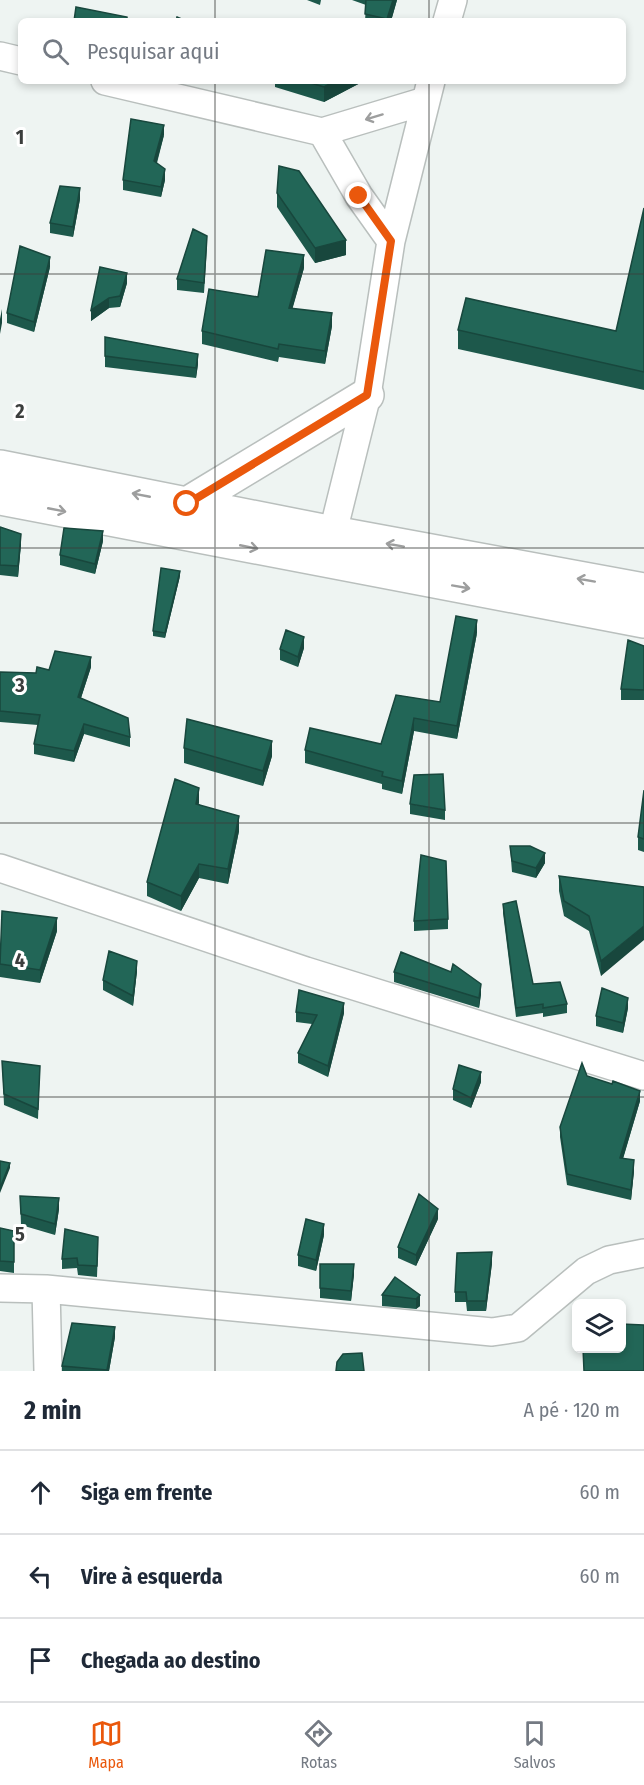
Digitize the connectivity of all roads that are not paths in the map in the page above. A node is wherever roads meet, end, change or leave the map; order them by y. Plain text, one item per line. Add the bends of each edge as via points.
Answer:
1 (453, 0) edge
2 (448, 18) edge
3 (0, 56) edge
4 (18, 60) edge
5 (118, 84) edge
6 (428, 91) edge
7 (322, 132) junction
8 (391, 241) junction
9 (367, 395) junction
10 (0, 467) edge
11 (0, 498) edge
12 (187, 504) junction
13 (329, 548) junction
14 (644, 590) edge
15 (644, 621) edge
16 (0, 868) edge
17 (644, 1076) edge
18 (644, 1253) edge
19 (0, 1288) edge
20 (46, 1289) junction
21 (48, 1371) edge

1 - 2 street
3 - 4 street
5 - 7 street
6 -> 7 street
6 - 8 street
7 - 8 street
8 - 9 street
9 - 12 street
9 - 13 street
12 -> 10 street
11 -> 13 street
12 - 13 street
14 -> 13 street
13 -> 15 street
16 - 17 street via 306,971
18 - 20 street via 609,1260 586,1271 518,1328 492,1332
19 - 20 street
20 - 21 street

